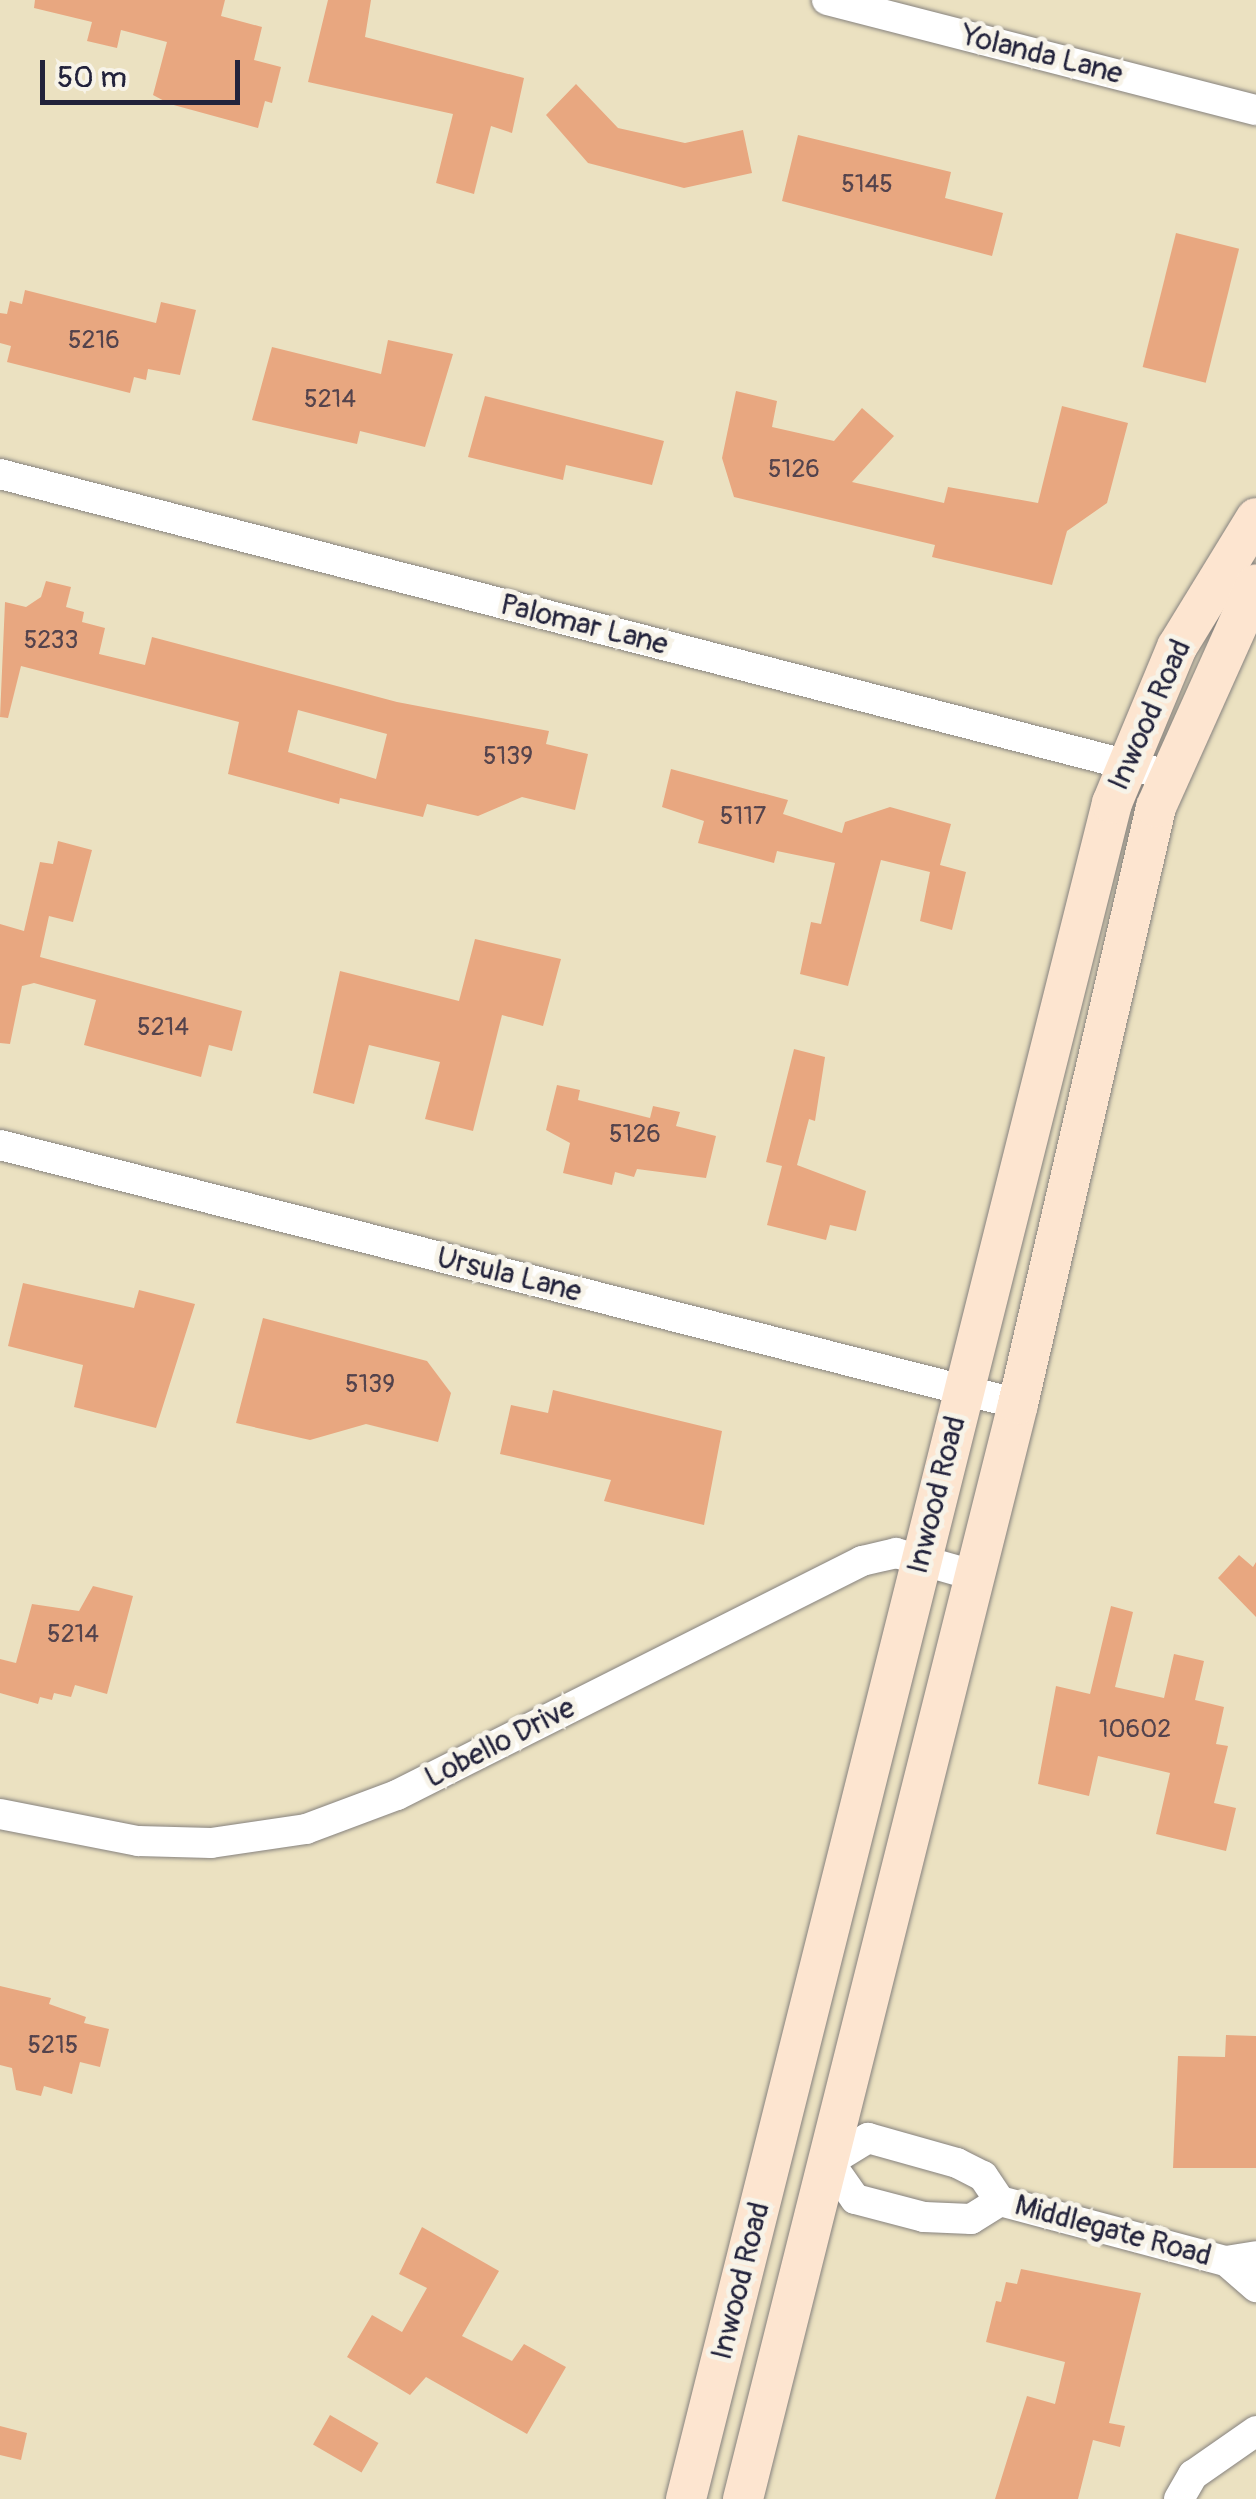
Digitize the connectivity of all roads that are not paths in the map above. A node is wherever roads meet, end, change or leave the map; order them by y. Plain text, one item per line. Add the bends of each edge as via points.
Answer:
1 (828, 0) edge
2 (1256, 110) edge
3 (0, 474) edge
4 (1256, 518) edge
5 (1256, 584) edge
6 (1126, 764) junction
7 (1168, 775) junction
8 (0, 1145) edge
9 (964, 1389) junction
10 (1018, 1404) junction
11 (920, 1560) junction
12 (976, 1576) junction
13 (0, 1814) edge
14 (774, 2149) junction
15 (828, 2162) junction
16 (1000, 2201) junction
17 (1241, 2258) edge
18 (1256, 2287) edge
19 (1256, 2431) edge
20 (686, 2499) edge
21 (744, 2499) edge
22 (1179, 2499) edge

1 - 2 street, Yolanda Lane
3 - 6 street, Palomar Lane
4 - 6 main road, Inwood Road via 1177,648
5 - 7 main road, Inwood Road
6 - 7 street, Palomar Lane
6 - 9 main road, Inwood Road
7 - 10 main road, Inwood Road
8 - 9 street, Ursula Lane
9 - 10 street, Ursula Lane
9 - 11 main road, Inwood Road
10 - 12 main road, Inwood Road
11 - 12 street, Lobello Drive
11 - 13 street, Lobello Drive via 896,1553 834,1572 397,1795 306,1830 211,1844 138,1841
11 - 14 main road, Inwood Road
12 - 15 main road, Inwood Road
14 - 15 main road
14 - 20 main road, Inwood Road
15 - 16 street, Middlegate Road via 868,2138 958,2164 983,2176
15 - 16 street, Middlegate Road via 855,2200 924,2217 971,2219
15 - 21 main road, Inwood Road
16 - 17 street, Middlegate Road
17 - 18 street, Middlegate Road
19 - 22 street via 1193,2475

